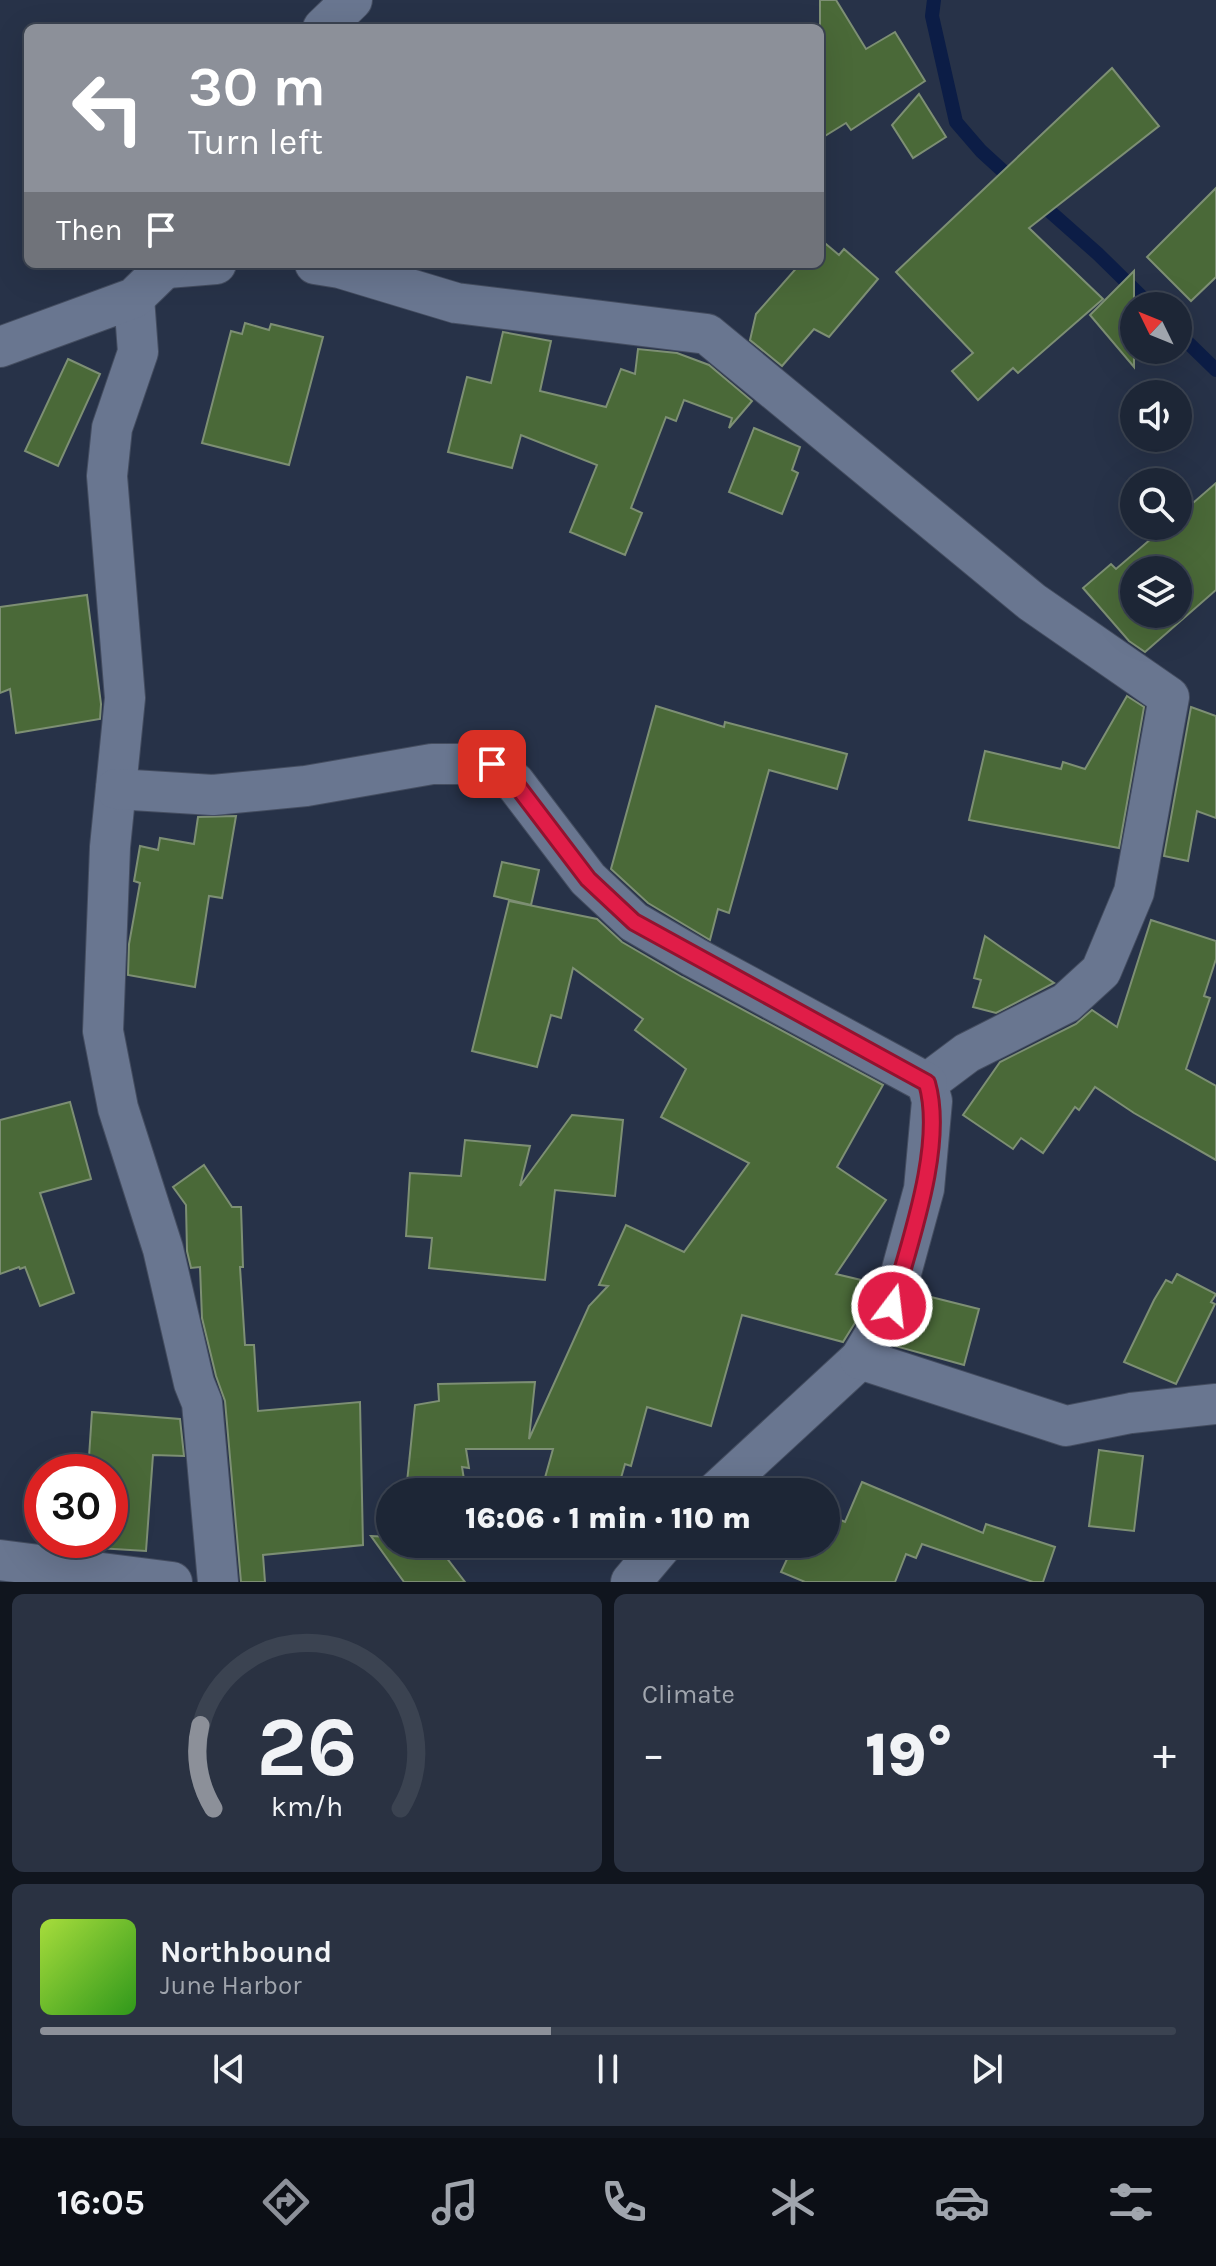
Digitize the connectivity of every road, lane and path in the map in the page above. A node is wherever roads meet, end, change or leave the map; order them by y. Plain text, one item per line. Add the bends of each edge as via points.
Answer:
1 (352, 0) edge
2 (327, 24) edge
3 (166, 268) edge
4 (340, 268) edge
5 (134, 298) junction
6 (0, 347) edge
7 (116, 789) junction
8 (927, 1083) junction
9 (860, 1359) junction
10 (1216, 1404) edge
11 (731, 1478) edge
12 (651, 1558) edge
13 (0, 1560) edge
14 (172, 1582) edge
15 (218, 1582) edge
16 (631, 1582) edge

1 - 2 street
3 - 5 street
4 - 8 street via 456,303 707,334 1032,602 1169,697 1134,892 1101,971 1066,1003 967,1053
5 - 6 street
5 - 7 street via 138,352 112,428 107,476 125,698
7 - 8 street via 213,795 306,786 432,764 492,764 515,783 588,879 634,922
7 - 15 street via 103,1031 118,1108 163,1249 202,1403
8 - 9 street via 932,1101 924,1189 892,1306
9 - 10 street via 1066,1426
9 - 11 street
12 - 16 street
13 - 14 street

